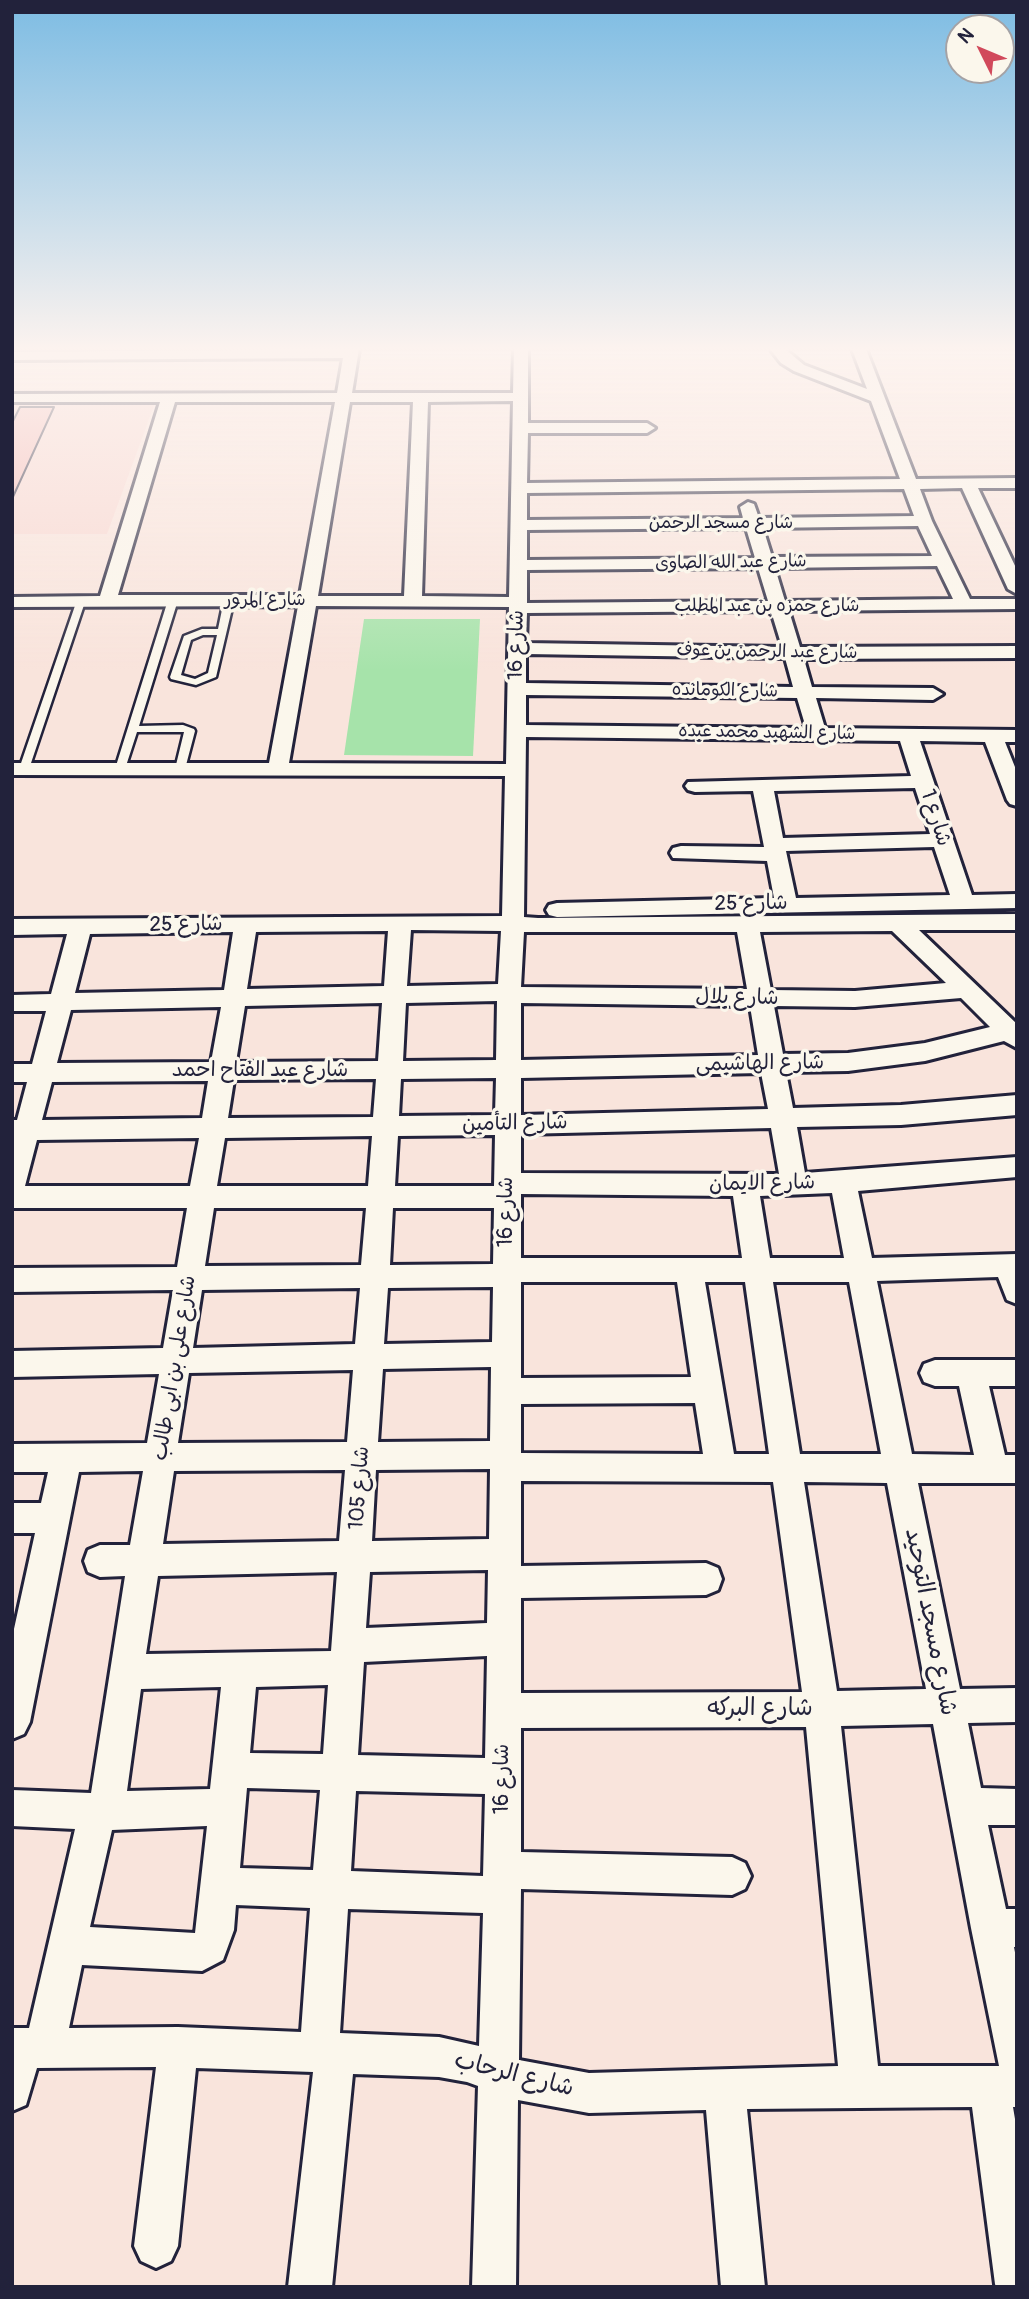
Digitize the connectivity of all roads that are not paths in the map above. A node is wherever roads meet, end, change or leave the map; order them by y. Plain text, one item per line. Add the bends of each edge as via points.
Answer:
1 (151, 456) edge
2 (334, 456) edge
3 (419, 456) edge
4 (520, 456) edge
5 (901, 456) edge
6 (911, 484) junction
7 (968, 484) junction
8 (1017, 484) edge
9 (741, 486) junction
10 (519, 488) junction
11 (924, 521) junction
12 (752, 523) junction
13 (519, 525) junction
14 (943, 561) junction
15 (765, 563) junction
16 (518, 565) junction
17 (1017, 589) edge
18 (81, 599) junction
19 (108, 600) junction
20 (173, 600) junction
21 (229, 600) junction
22 (307, 601) junction
23 (413, 601) junction
24 (12, 602) edge
25 (964, 604) junction
26 (1017, 604) edge
27 (518, 605) junction
28 (778, 606) junction
29 (223, 632) junction
30 (517, 649) junction
31 (1017, 652) edge
32 (793, 653) junction
33 (517, 689) junction
34 (804, 692) junction
35 (933, 694) dead end
36 (133, 729) junction
37 (516, 731) junction
38 (817, 733) junction
39 (908, 734) junction
40 (993, 735) junction
41 (1017, 736) edge
42 (18, 769) edge
43 (120, 769) junction
44 (180, 769) junction
45 (278, 769) junction
46 (516, 770) junction
47 (924, 782) junction
48 (762, 785) junction
49 (695, 786) dead end
50 (1017, 800) edge
51 (943, 840) junction
52 (775, 849) junction
53 (681, 853) dead end
54 (963, 901) junction
55 (1017, 901) edge
56 (786, 904) junction
57 (504, 921) junction
58 (1017, 922) edge
59 (400, 923) junction
60 (898, 923) junction
61 (246, 924) junction
62 (747, 925) junction
63 (12, 926) edge
64 (82, 926) junction
65 (964, 990) junction
66 (509, 994) junction
67 (395, 995) junction
68 (234, 999) junction
69 (761, 999) junction
70 (61, 1002) junction
71 (13, 1003) edge
72 (1013, 1035) edge
73 (771, 1064) junction
74 (508, 1069) junction
75 (390, 1070) junction
76 (223, 1071) junction
77 (43, 1072) junction
78 (12, 1073) edge
79 (1017, 1105) edge
80 (782, 1117) junction
81 (508, 1125) junction
82 (386, 1126) junction
83 (214, 1128) junction
84 (20, 1130) edge
85 (1017, 1167) edge
86 (843, 1182) junction
87 (794, 1184) junction
88 (12, 1186) edge
89 (745, 1186) junction
90 (507, 1190) junction
91 (12, 1197) edge
92 (202, 1197) junction
93 (381, 1197) junction
94 (756, 1270) junction
95 (860, 1270) junction
96 (689, 1271) junction
97 (506, 1273) junction
98 (1014, 1275) edge
99 (375, 1276) junction
100 (189, 1278) junction
101 (12, 1280) edge
102 (506, 1354) junction
103 (369, 1357) junction
104 (176, 1361) junction
105 (12, 1364) edge
106 (935, 1373) dead end
107 (971, 1373) junction
108 (1017, 1373) edge
109 (708, 1390) junction
110 (505, 1391) junction
111 (362, 1456) junction
112 (161, 1457) junction
113 (12, 1458) edge
114 (66, 1458) junction
115 (505, 1461) junction
116 (900, 1468) junction
117 (721, 1469) junction
118 (787, 1469) junction
119 (1005, 1469) edge
120 (12, 1518) edge
121 (54, 1518) junction
122 (355, 1557) junction
123 (144, 1560) junction
124 (100, 1561) dead end
125 (504, 1568) junction
126 (706, 1579) dead end
127 (504, 1639) junction
128 (20, 1642) edge
129 (347, 1657) junction
130 (240, 1670) junction
131 (126, 1672) junction
132 (1017, 1704) edge
133 (947, 1705) junction
134 (822, 1709) junction
135 (503, 1710) junction
136 (12, 1722) edge
137 (230, 1770) junction
138 (339, 1772) junction
139 (503, 1776) junction
140 (966, 1806) junction
141 (225, 1807) junction
142 (1017, 1807) edge
143 (12, 1808) edge
144 (106, 1812) junction
145 (732, 1876) dead end
146 (502, 1883) junction
147 (218, 1886) junction
148 (331, 1890) junction
149 (1004, 1928) edge
150 (69, 1945) junction
151 (178, 2047) junction
152 (26, 2048) edge
153 (327, 2052) junction
154 (499, 2074) junction
155 (1008, 2079) edge
156 (860, 2086) junction
157 (725, 2090) junction
158 (12, 2091) edge
159 (156, 2246) dead end
160 (1017, 2284) edge
161 (310, 2287) edge
162 (494, 2287) edge
163 (743, 2287) edge

1 - 19 street
2 - 22 street
3 - 23 street
4 - 10 street, شارع 16
5 - 6 street
6 - 7 street
6 - 9 street
6 - 11 street
7 - 8 street
7 - 17 street
9 - 10 street
9 - 12 street
10 - 13 street, شارع 16
11 - 12 street, شارع مسجد الرحمن
11 - 14 street
12 - 13 street, شارع مسجد الرحمن
12 - 15 street
13 - 16 street, شارع 16
14 - 15 street, شارع عبد الله الصاوى
14 - 25 street
15 - 16 street, شارع عبد الله الصاوى
15 - 28 street
16 - 27 street, شارع 16
18 - 19 street, شارع المرور
18 - 24 street, شارع المرور
18 - 42 lane
19 - 20 street, شارع المرور
20 - 21 street, شارع المرور
20 - 36 lane
21 - 22 street, شارع المرور
21 - 29 lane
22 - 23 street, شارع المرور
22 - 45 street
23 - 27 street, شارع المرور
25 - 26 street, شارع حمزه بن عبد المطلب
25 - 28 street, شارع حمزه بن عبد المطلب
27 - 28 street, شارع حمزه بن عبد المطلب
27 - 30 street, شارع 16
28 - 32 street
29 - 29 lane via 212,675 196,682 175,677 187,638
30 - 32 street, شارع عبد الرحمن بن عوف
30 - 33 street, شارع 16
31 - 32 street, شارع عبد الرحمن بن عوف
32 - 34 street
33 - 34 street, شارع الكومانده
33 - 37 street, شارع 16
34 - 35 street, شارع الكومانده
34 - 38 street
36 - 43 lane
36 - 44 lane via 190,731
37 - 38 street, شارع الشهيد محمد عبده
37 - 46 street, شارع 16
38 - 39 street, شارع الشهيد محمد عبده
39 - 40 street, شارع الشهيد محمد عبده
39 - 47 street, شارع 1
40 - 41 street, شارع الشهيد محمد عبده
40 - 50 street
42 - 43 street
43 - 44 street
44 - 45 street
45 - 46 street
46 - 57 street, شارع 16
47 - 48 street
47 - 51 street, شارع 1
48 - 49 street
48 - 52 street
51 - 52 street
51 - 54 street, شارع 1
52 - 53 street
52 - 56 street
54 - 55 street, شارع 25
54 - 56 street, شارع 25
56 - 57 street, شارع 25 via 589,907
57 - 59 street, شارع 25
57 - 62 street, شارع 25
57 - 66 street, شارع 16
58 - 60 street, شارع 25
59 - 61 street, شارع 25
59 - 67 street, شارع 105
60 - 62 street, شارع 25
60 - 65 street
61 - 64 street, شارع 25
61 - 68 street, شارع على بن ابى طالب
62 - 69 street
63 - 64 street, شارع 25
64 - 70 street
65 - 69 street, شارع بلال via 855,999
65 - 72 street
66 - 67 street, شارع بلال
66 - 69 street, شارع بلال
66 - 74 street, شارع 16
67 - 68 street, شارع بلال
67 - 75 street, شارع 105
68 - 70 street, شارع بلال
68 - 76 street, شارع على بن ابى طالب
69 - 73 street
70 - 71 street, شارع بلال
70 - 77 street
72 - 73 street, شارع الهاشيمى via 848,1062
73 - 74 street, شارع الهاشيمى
73 - 80 street
74 - 75 street, شارع عبد الفتاح احمد
74 - 81 street, شارع 16
75 - 76 street, شارع عبد الفتاح احمد
75 - 82 street, شارع 105
76 - 77 street, شارع عبد الفتاح احمد
76 - 83 street, شارع على بن ابى طالب
77 - 78 street, شارع عبد الفتاح احمد
77 - 84 street
79 - 80 street, شارع التأمين via 901,1115
80 - 81 street, شارع التأمين
80 - 87 street
81 - 82 street, شارع التأمين
81 - 90 street, شارع 16
82 - 83 street, شارع التأمين
82 - 93 street, شارع 105
83 - 84 street, شارع التأمين
83 - 92 street, شارع على بن ابى طالب
84 - 88 street
85 - 86 street, شارع الايمان
86 - 87 street, شارع الايمان
86 - 95 street, شارع مسجد التوحيد
87 - 89 street, شارع الايمان
89 - 90 street, شارع الايمان
89 - 94 street
90 - 93 street, شارع الايمان
90 - 97 street, شارع 16
91 - 92 street, شارع الايمان
92 - 93 street, شارع الايمان
92 - 100 street, شارع على بن ابى طالب
93 - 99 street, شارع 105
94 - 95 street
94 - 96 street
94 - 118 street
95 - 98 street
95 - 116 street, شارع مسجد التوحيد
96 - 97 street
96 - 109 street
97 - 99 street
97 - 102 street, شارع 16
99 - 100 street
99 - 103 street, شارع 105
100 - 101 street
100 - 104 street, شارع على بن ابى طالب
102 - 103 street
102 - 110 street, شارع 16
103 - 104 street
103 - 111 street, شارع 105
104 - 105 street
104 - 112 street, شارع على بن ابى طالب
106 - 107 street
107 - 108 street
107 - 119 street
109 - 110 street
109 - 117 street
110 - 115 street, شارع 16
111 - 112 street
111 - 115 street
111 - 122 street, شارع 105
112 - 114 street
112 - 123 street, شارع على بن ابى طالب
113 - 114 street
114 - 121 street
115 - 117 street
115 - 125 street, شارع 16
116 - 118 street
116 - 119 street
116 - 133 street, شارع مسجد التوحيد
117 - 118 street
118 - 134 street
120 - 121 street
121 - 128 street
122 - 123 street
122 - 125 street
122 - 129 street, شارع 105
123 - 124 street
123 - 131 street, شارع على بن ابى طالب
125 - 126 street
125 - 127 street, شارع 16
127 - 129 street
127 - 135 street, شارع 16
128 - 136 street
129 - 130 street
129 - 138 street, شارع 105
130 - 131 street
130 - 137 street
131 - 144 street, شارع على بن ابى طالب
132 - 133 street, شارع البركه
133 - 134 street, شارع البركه
133 - 140 street, شارع مسجد التوحيد
134 - 135 street, شارع البركه
134 - 156 street
135 - 139 street, شارع 16
137 - 138 street
137 - 141 street
138 - 139 street
138 - 148 street, شارع 105
139 - 146 street, شارع 16
140 - 142 street
140 - 149 street, شارع مسجد التوحيد
141 - 144 street
141 - 147 street
143 - 144 street
144 - 150 street, شارع على بن ابى طالب via 94,1824
145 - 146 street
146 - 148 street
146 - 154 street, شارع 16
147 - 148 street
147 - 150 street via 213,1938 202,1951
148 - 153 street, شارع 105
149 - 155 street, شارع مسجد التوحيد
150 - 152 street, شارع على بن ابى طالب
151 - 152 street, شارع الرحاب
151 - 153 street, شارع الرحاب
151 - 159 street
152 - 158 street
153 - 154 street, شارع الرحاب via 439,2057
153 - 161 street, شارع 105
154 - 157 street, شارع الرحاب via 589,2093
154 - 162 street, شارع 16
155 - 156 street, شارع الرحاب
155 - 160 street
156 - 157 street, شارع الرحاب
157 - 163 street

